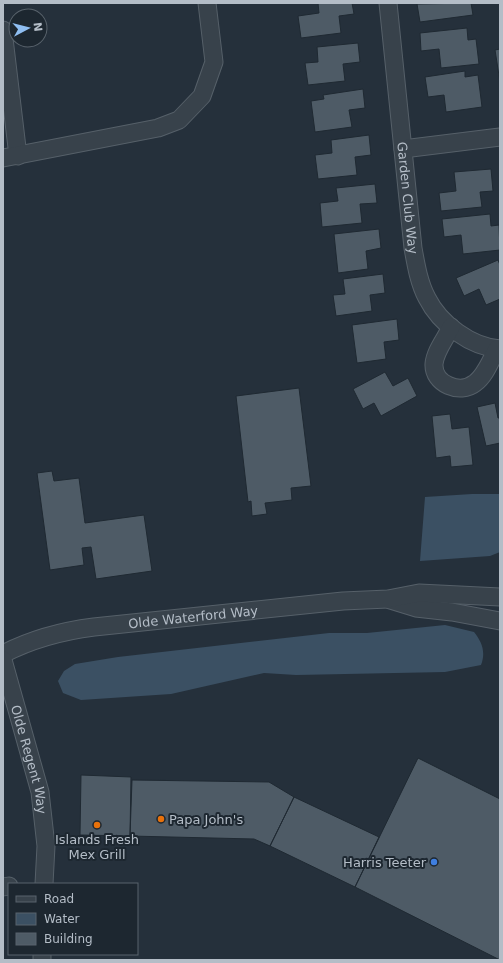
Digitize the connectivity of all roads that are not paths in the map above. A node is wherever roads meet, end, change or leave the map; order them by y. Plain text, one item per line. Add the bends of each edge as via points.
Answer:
1 (207, 3) edge
2 (388, 3) edge
3 (3, 30) edge
4 (500, 137) edge
5 (403, 149) junction
6 (11, 157) edge
7 (451, 327) junction
8 (498, 349) edge
9 (500, 584) edge
10 (451, 593) junction
11 (500, 597) edge
12 (388, 599) junction
13 (500, 621) edge
14 (3, 654) edge
15 (3, 660) edge
16 (44, 883) edge

1 - 6 street via 214,62 202,96 179,120 158,128
2 - 5 street, Garden Club Way
3 - 6 street
4 - 5 street
5 - 7 street, Garden Club Way via 416,266 427,299 438,315
7 - 8 street, Garden Club Way via 467,339
7 - 8 street via 434,365 440,380 446,385 460,388 474,384 480,379
9 - 10 street
10 - 11 street, Olde Waterford Way
10 - 12 street, Olde Waterford Way via 419,593
12 - 13 street, Olde Waterford Way via 416,608
12 - 14 street, Olde Waterford Way via 329,602 76,630 37,639
15 - 16 street, Olde Regent Way via 40,792 46,846

